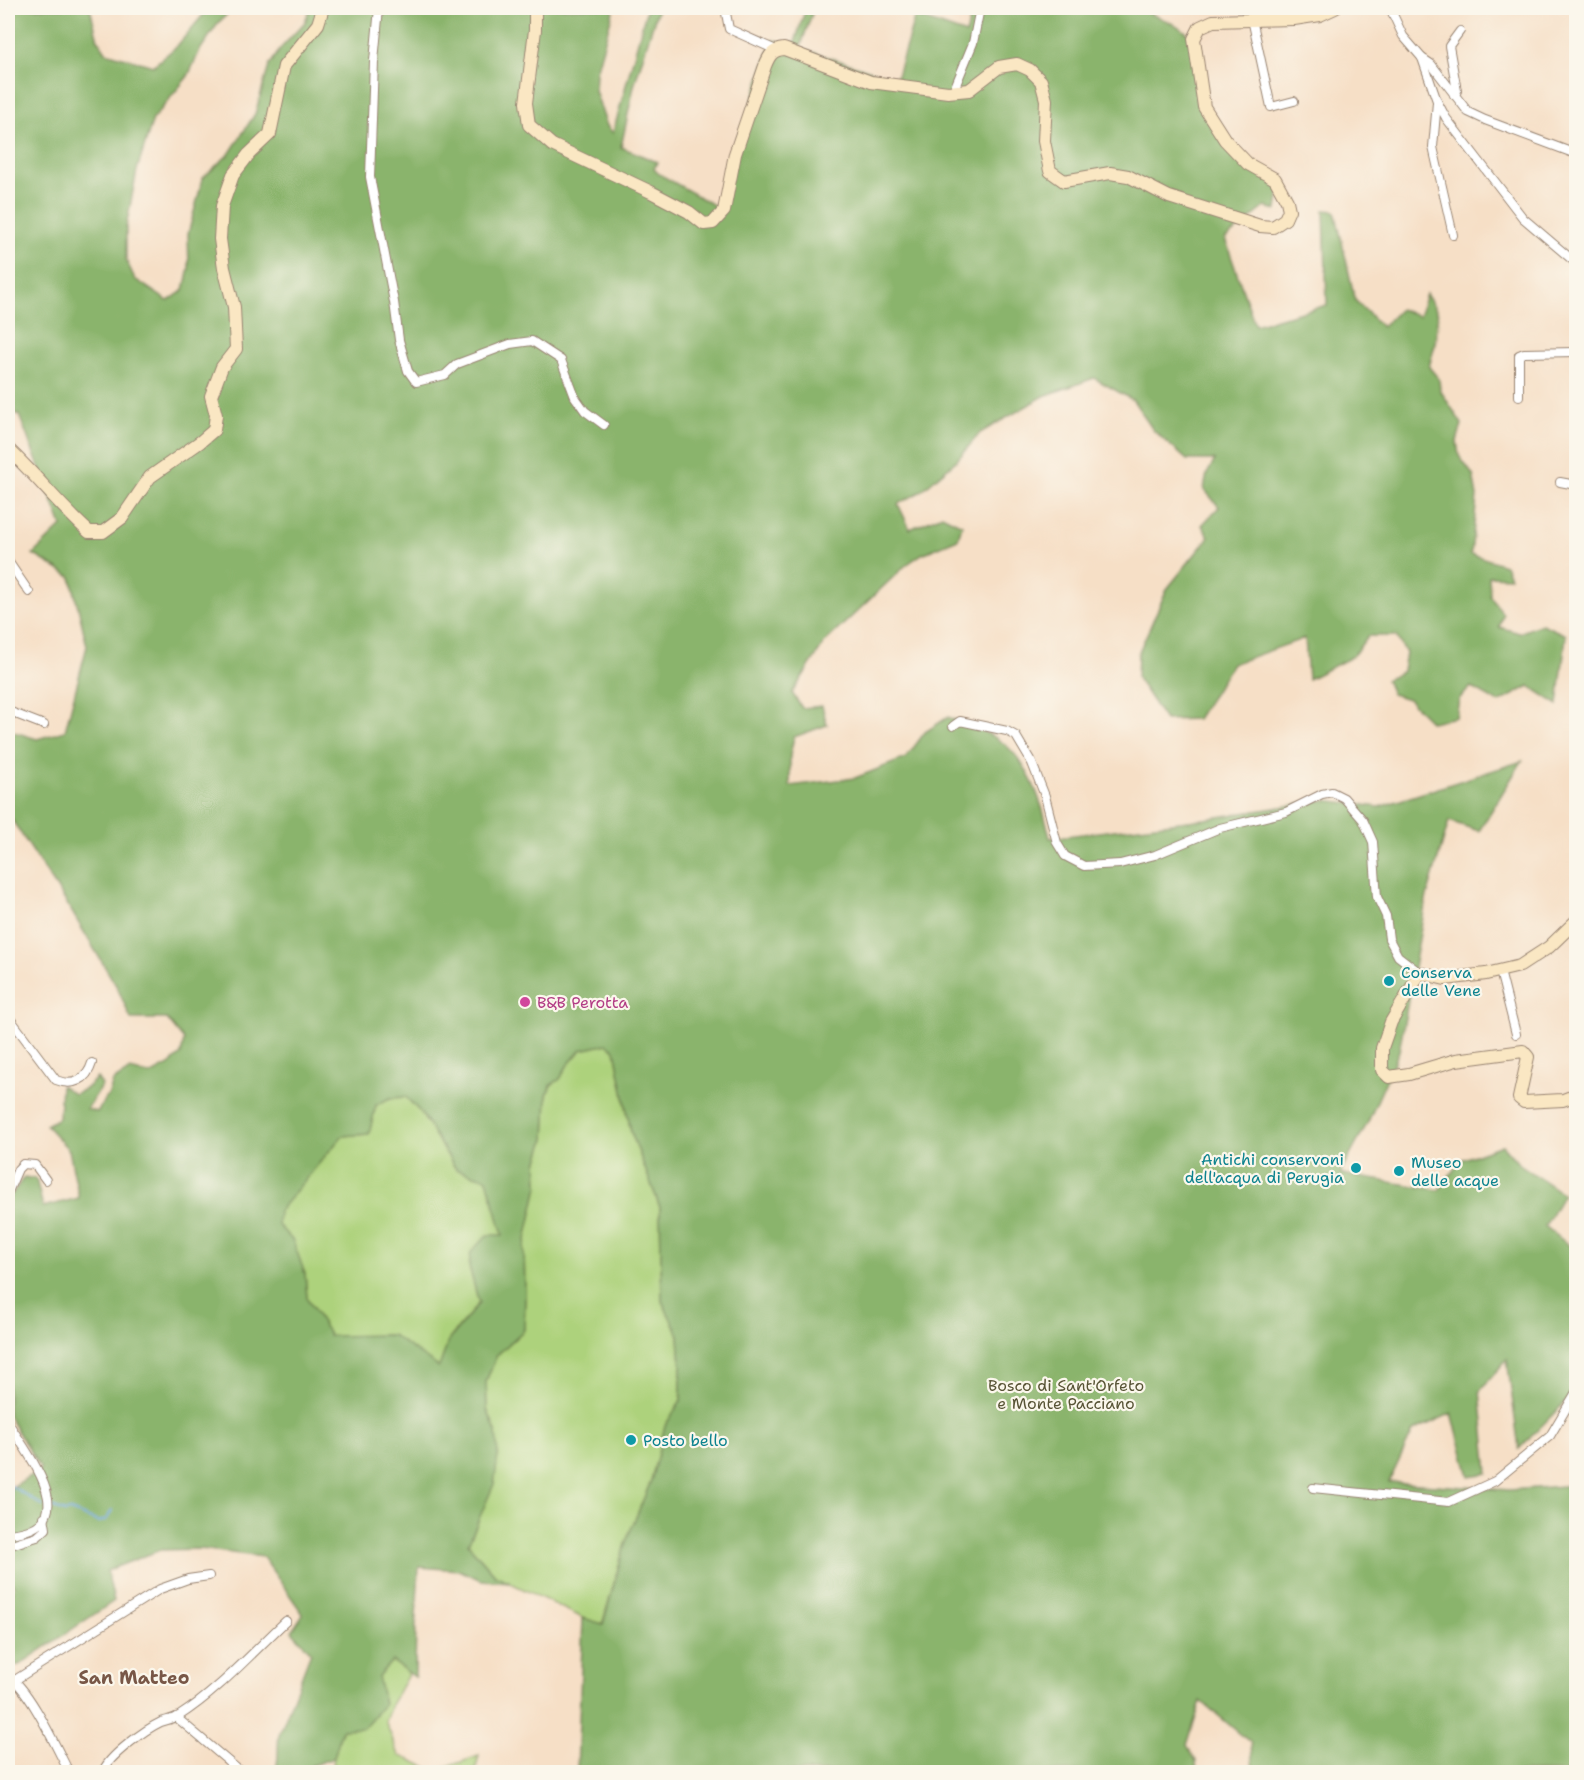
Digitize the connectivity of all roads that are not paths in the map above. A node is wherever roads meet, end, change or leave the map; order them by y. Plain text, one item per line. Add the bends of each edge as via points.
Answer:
1 (323, 8) edge
2 (379, 8) edge
3 (535, 8) edge
4 (725, 8) edge
5 (980, 8) edge
6 (1335, 8) edge
7 (1390, 8) edge
8 (1252, 19) junction
9 (1460, 31) dead end
10 (776, 50) junction
11 (1422, 58) junction
12 (953, 92) junction
13 (1454, 95) junction
14 (1294, 101) dead end
15 (1437, 101) junction
16 (1576, 154) edge
17 (1453, 235) dead end
18 (1576, 263) edge
19 (1576, 352) edge
20 (1518, 396) dead end
21 (604, 425) dead end
22 (8, 449) edge
23 (1560, 482) dead end
24 (1576, 485) edge
25 (8, 561) edge
26 (29, 592) dead end
27 (8, 711) edge
28 (44, 725) dead end
29 (953, 726) dead end
30 (1576, 921) edge
31 (1500, 971) junction
32 (1420, 973) junction
33 (8, 1016) edge
34 (1516, 1034) dead end
35 (92, 1063) dead end
36 (1576, 1095) edge
37 (46, 1180) dead end
38 (8, 1192) edge
39 (1576, 1392) edge
40 (8, 1422) edge
41 (1314, 1488) dead end
42 (44, 1517) junction
43 (8, 1534) edge
44 (8, 1546) edge
45 (209, 1576) dead end
46 (286, 1621) dead end
47 (11, 1678) edge
48 (176, 1717) junction
49 (69, 1773) edge
50 (103, 1773) edge
51 (241, 1773) edge

1 - 22 street via 318,24 284,66 270,134 232,175 222,206 220,239 234,307 236,349 222,367 211,396 216,415 214,430 150,477 122,518 103,532 88,532
2 - 21 street via 370,177 408,371 416,382 445,375 457,364 510,344 532,341 561,360 574,397
3 - 10 street via 526,103 529,125 552,145 689,212 704,224 713,223 724,211 735,154 765,66
4 - 10 street via 729,29
5 - 12 street via 973,43
6 - 8 street via 1294,19
7 - 11 street via 1403,36
8 - 12 street via 1213,21 1200,27 1194,39 1204,107 1225,140 1248,164 1275,179 1287,201 1285,219 1273,227 1169,198 1128,176 1110,173 1064,181 1050,171 1044,141 1046,100 1041,81 1017,64 999,67 969,90
8 - 14 street via 1271,107
9 - 13 street via 1449,46 1457,91
10 - 12 street via 784,49 871,82
11 - 13 street via 1431,63
11 - 15 street
13 - 16 street via 1468,112
15 - 17 street via 1433,147
15 - 18 street via 1523,218
19 - 20 street via 1519,355
23 - 24 street
25 - 26 street
27 - 28 street
29 - 32 street via 960,721 968,722 1016,736 1045,796 1057,843 1065,856 1084,866 1120,864 1155,855 1220,828 1284,813 1322,794 1332,792 1344,798 1363,820 1373,842 1377,897 1386,916 1389,939 1398,956
30 - 31 street via 1549,947 1520,966
31 - 32 street via 1445,979
31 - 34 street
32 - 36 street via 1391,1022 1382,1048 1382,1070 1389,1077 1456,1060 1523,1051 1528,1057 1519,1098 1524,1102 1563,1100
33 - 35 street via 56,1080 75,1083 87,1076
37 - 38 street via 34,1165 23,1164
39 - 41 street via 1550,1436 1495,1481 1449,1502
40 - 42 street via 48,1494
42 - 43 street via 40,1523
42 - 44 street via 46,1529 37,1537
45 - 47 street via 160,1589
46 - 48 street via 201,1700
47 - 49 street via 36,1711
48 - 50 street via 160,1722 125,1747 105,1765
48 - 51 street

